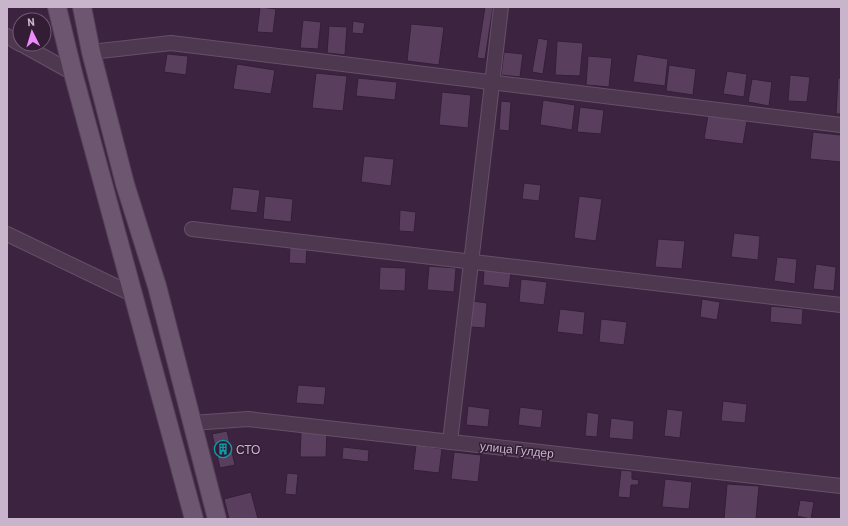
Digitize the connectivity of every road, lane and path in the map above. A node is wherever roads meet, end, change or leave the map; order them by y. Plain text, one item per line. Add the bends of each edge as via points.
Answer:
1 (57, 7) edge
2 (82, 7) edge
3 (501, 7) edge
4 (34, 52) edge
5 (91, 52) junction
6 (73, 74) junction
7 (492, 83) junction
8 (841, 125) edge
9 (192, 229) dead end
10 (7, 234) edge
11 (471, 262) junction
12 (134, 295) junction
13 (841, 305) edge
14 (192, 422) junction
15 (450, 442) junction
16 (841, 486) edge
17 (194, 519) edge
18 (217, 519) edge

1 - 6 main road
2 - 5 main road
3 - 7 street
4 - 6 street
5 - 7 street via 171,44
5 - 14 main road via 126,184 157,286
6 - 12 main road
7 - 8 street
7 - 11 street
9 - 11 street
10 - 12 street
11 - 13 street
11 - 15 street
12 - 17 main road
14 - 15 street, улица Гулдер via 248,419
14 - 18 main road
15 - 16 street, улица Гулдер

